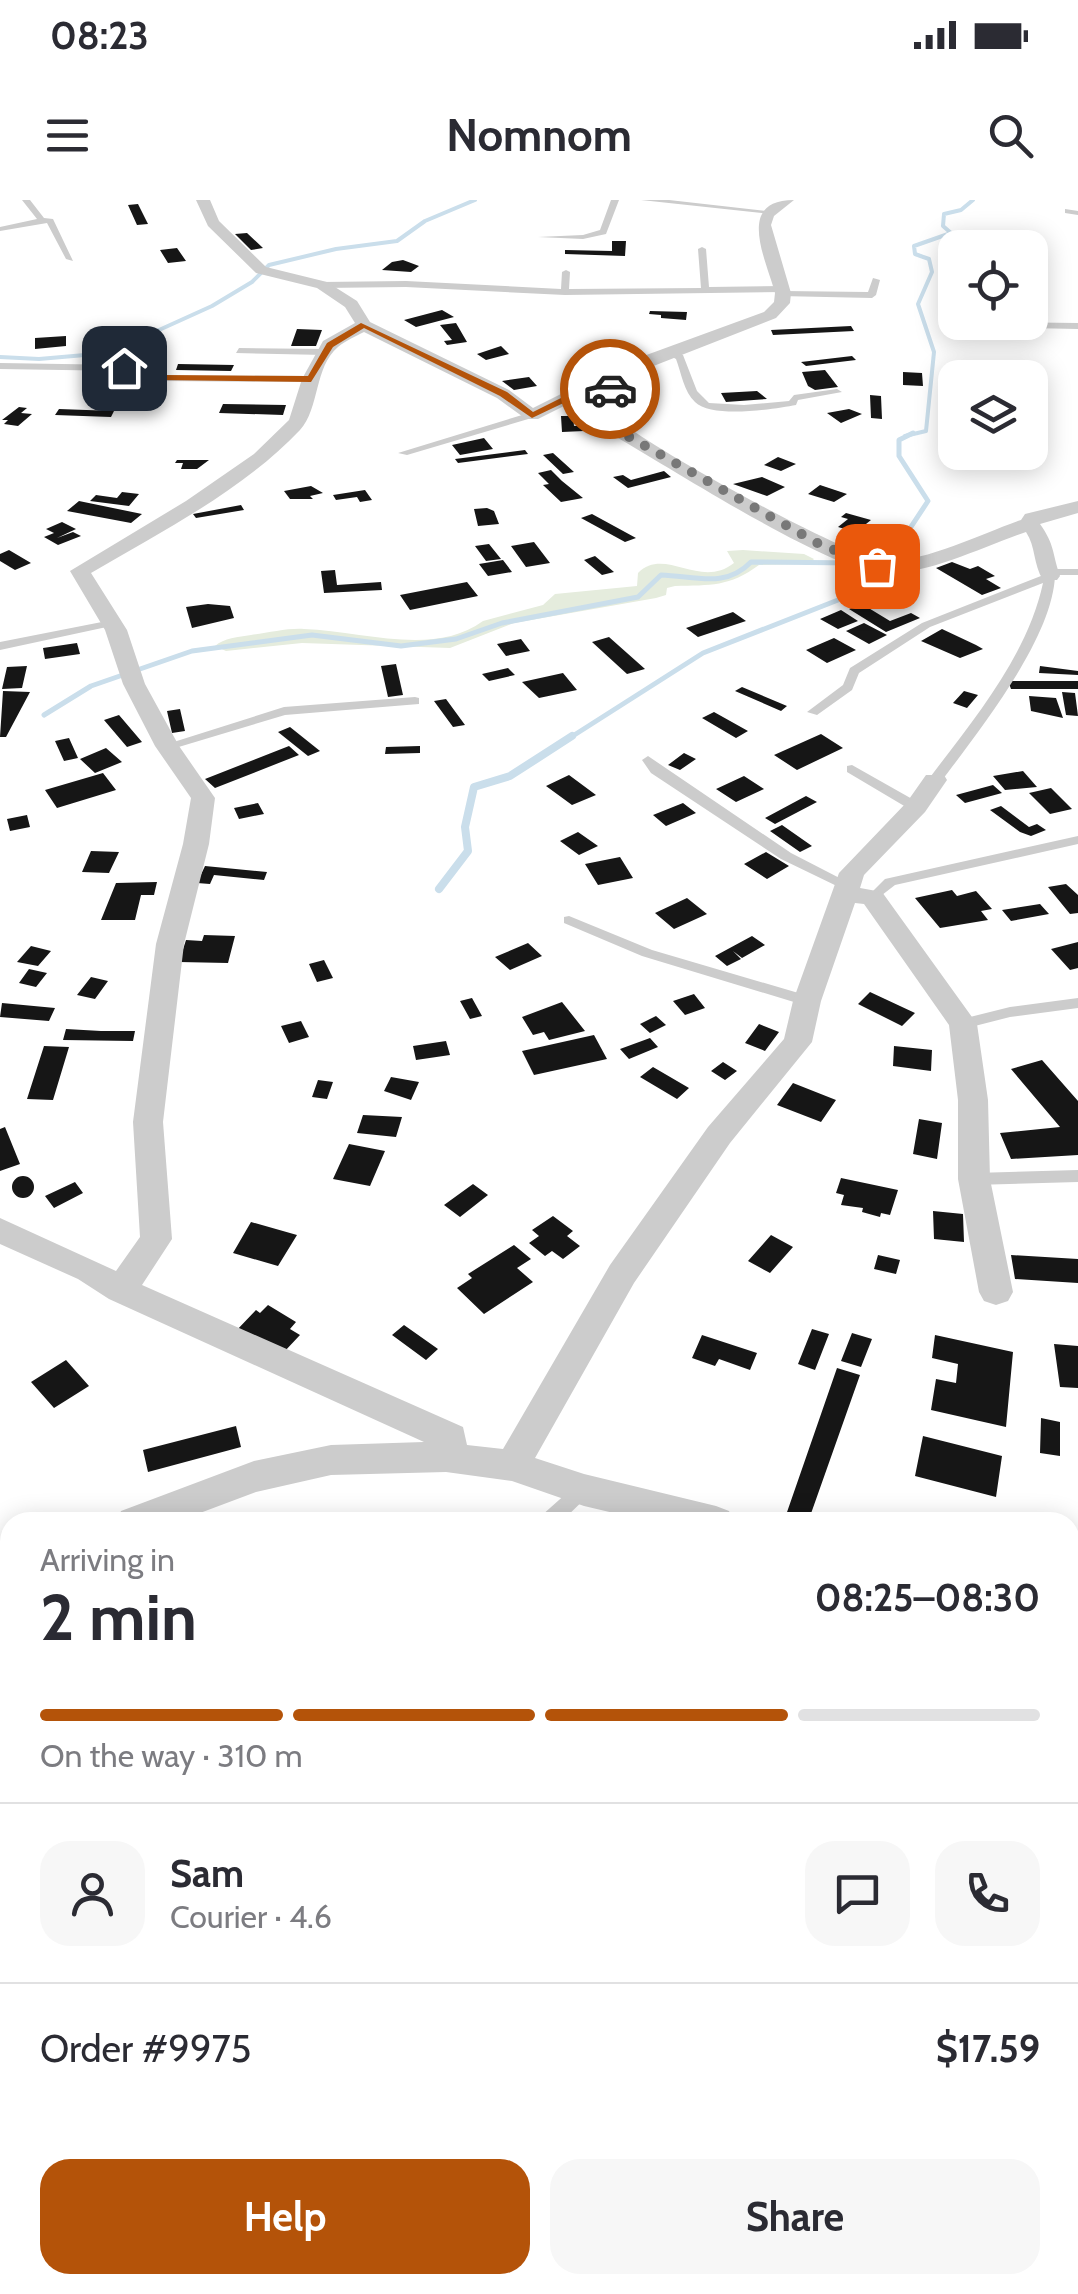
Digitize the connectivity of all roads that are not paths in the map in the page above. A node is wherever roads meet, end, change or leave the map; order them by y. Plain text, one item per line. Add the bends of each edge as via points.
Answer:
1 (26, 200) edge
2 (202, 200) edge
3 (615, 200) edge
4 (645, 200) edge
5 (787, 200) edge
6 (744, 204) edge
7 (771, 212) junction
8 (42, 220) junction
9 (0, 230) edge
10 (542, 237) dead end
11 (702, 249) dead end
12 (70, 259) dead end
13 (566, 272) dead end
14 (876, 280) dead end
15 (322, 285) junction
16 (705, 290) junction
17 (565, 292) junction
18 (783, 292) junction
19 (364, 325) junction
20 (1048, 325) edge
21 (1078, 326) edge
22 (239, 351) dead end
23 (326, 352) junction
24 (670, 353) junction
25 (0, 366) edge
26 (311, 379) junction
27 (596, 384) junction
28 (838, 392) dead end
29 (532, 416) junction
30 (403, 453) dead end
31 (1078, 506) edge
32 (1030, 524) junction
33 (1078, 572) edge
34 (1049, 574) junction
35 (112, 623) junction
36 (0, 646) edge
37 (415, 701) dead end
38 (813, 712) dead end
39 (167, 746) junction
40 (648, 760) dead end
41 (852, 768) dead end
42 (935, 780) joint
43 (916, 807) junction
44 (1078, 840) edge
45 (855, 892) junction
46 (569, 920) dead end
47 (807, 1001) junction
48 (1078, 1003) edge
49 (963, 1024) junction
50 (1078, 1176) edge
51 (974, 1179) junction
52 (0, 1230) edge
53 (121, 1290) junction
54 (996, 1292) dead end
55 (446, 1457) junction
56 (512, 1466) junction
57 (584, 1490) junction
58 (161, 1512) edge
59 (559, 1512) edge
60 (675, 1512) edge

1 - 8 lane
2 - 15 street via 213,223 261,270
3 - 10 lane via 603,232
4 - 6 lane
5 - 7 street
6 - 7 lane
7 - 18 street via 764,225
8 - 9 lane
8 - 12 lane via 50,221
11 - 16 lane
13 - 17 lane
14 - 18 lane via 872,295
15 - 17 lane
15 - 19 street via 351,304
16 - 17 lane
16 - 18 lane
18 - 24 street via 770,315
19 - 23 street
19 - 29 street via 504,394
20 - 21 lane
22 - 23 lane
23 - 26 street
24 - 27 street
24 - 28 lane via 680,356 698,400 711,407 793,403 804,395
25 - 26 lane via 124,368 162,378
26 - 35 street via 297,422 261,458 80,571
27 - 29 street
27 - 32 street via 610,389 624,434 856,561 882,568 910,565
29 - 30 lane
31 - 32 street via 1042,513
32 - 34 street via 1044,544
33 - 34 lane
34 - 38 lane via 926,625 854,670 848,687
34 - 42 lane via 1048,597 1000,689
35 - 36 lane
35 - 39 street
37 - 39 lane via 284,711
39 - 53 street via 204,798 170,944 148,1122 156,1239
40 - 45 lane via 786,856
41 - 43 lane
42 - 43 street
43 - 45 street via 852,872
44 - 45 lane
45 - 47 street
45 - 49 street
46 - 47 lane via 647,953
47 - 56 street via 798,1042 719,1135 622,1274
48 - 49 lane
49 - 51 street
50 - 51 lane
51 - 54 street
52 - 53 street
53 - 55 street via 450,1438
55 - 56 street
55 - 58 street via 331,1460 254,1477
56 - 57 street
57 - 59 lane
57 - 60 street

